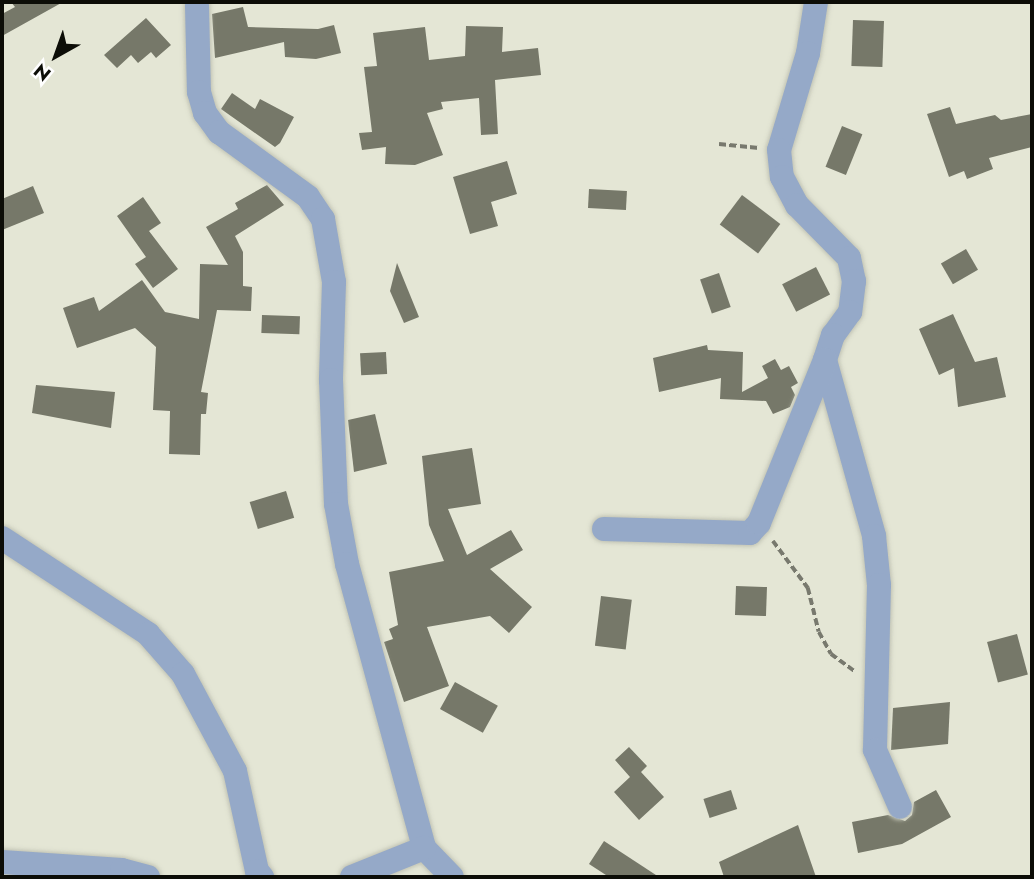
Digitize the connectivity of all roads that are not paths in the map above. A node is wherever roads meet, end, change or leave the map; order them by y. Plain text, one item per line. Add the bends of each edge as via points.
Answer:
1 (816, 2) edge
2 (197, 6) dead end
3 (825, 360) junction
4 (604, 529) dead end
5 (2, 538) edge
6 (900, 807) dead end
7 (424, 848) junction
8 (2, 862) edge
9 (258, 875) edge
10 (148, 877) edge
11 (352, 877) edge
12 (452, 877) edge

1 - 3 street via 808,53 779,149 782,177 797,205 849,258 854,281 849,312 833,335
2 - 7 street via 199,92 205,113 219,132 309,197 323,219 334,282 331,380 336,504 347,564
3 - 4 street via 759,523 750,533
3 - 6 street via 874,536 879,585 875,750
5 - 9 street via 148,634 183,674 235,771
7 - 11 street
7 - 12 street
8 - 10 street via 122,870

